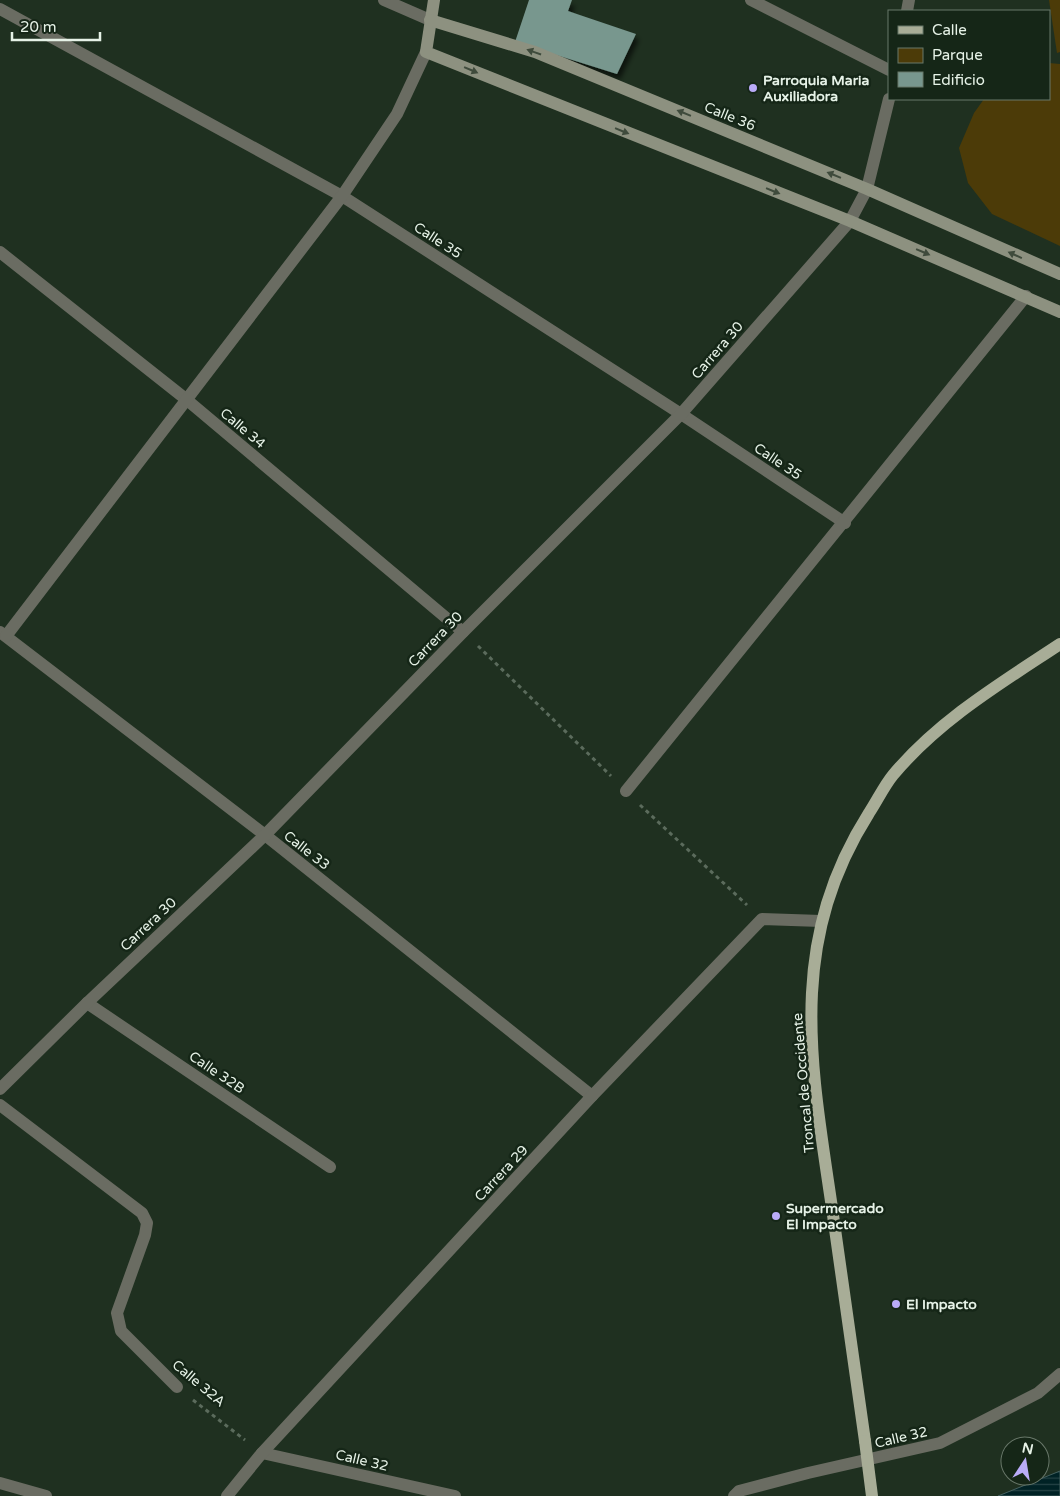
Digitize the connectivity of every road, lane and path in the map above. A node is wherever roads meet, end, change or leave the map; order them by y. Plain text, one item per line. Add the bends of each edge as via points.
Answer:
1 (384, 0) edge
2 (434, 0) edge
3 (751, 0) edge
4 (0, 9) edge
5 (430, 20) junction
6 (426, 52) junction
7 (888, 69) edge
8 (889, 100) edge
9 (867, 189) junction
10 (342, 196) junction
11 (850, 221) junction
12 (0, 252) edge
13 (1060, 274) edge
14 (1026, 296) junction
15 (1060, 312) edge
16 (187, 400) junction
17 (681, 414) junction
18 (844, 523) junction
19 (463, 632) junction
20 (3, 634) edge
21 (1060, 644) edge
22 (626, 791) dead end
23 (265, 835) junction
24 (821, 921) junction
25 (87, 1003) junction
26 (0, 1089) edge
27 (592, 1096) junction
28 (0, 1105) edge
29 (330, 1167) dead end
30 (1060, 1374) edge
31 (177, 1387) joint
32 (262, 1453) junction
33 (0, 1483) edge
34 (46, 1496) edge
35 (228, 1496) edge
36 (455, 1496) edge
37 (734, 1496) edge
38 (872, 1496) edge

1 - 5 street, Calle 36
2 - 5 street
3 - 7 street
4 - 10 street, Calle 35
5 - 6 street
9 -> 5 street, Calle 36 via 535,52
6 - 10 street via 396,114
6 -> 11 street
8 - 9 street, Carrera 30
9 - 11 street, Carrera 30
13 -> 9 street, Calle 36
10 - 16 street
10 - 17 street, Calle 35
11 -> 14 street
11 - 17 street, Carrera 30
12 - 16 street, Calle 34
14 - 15 street
14 - 18 street
16 - 19 street, Calle 34
16 - 20 street
17 - 18 street, Calle 35
17 - 19 street, Carrera 30
18 - 22 street
19 - 23 street, Carrera 30
20 - 23 street, Calle 33
21 - 24 main road, Troncal de Occidente via 939,726 892,776 849,845
23 - 25 street, Carrera 30
23 - 27 street, Calle 33
24 - 27 street, Carrera 29 via 762,919
24 - 38 main road, Troncal de Occidente, bridge via 811,983 810,1025 820,1130
25 - 26 street, Carrera 30
25 - 29 street, Calle 32B
27 - 32 street, Carrera 29
28 - 31 street, Calle 32A via 142,1213 147,1223 145,1235 117,1313 121,1331
30 - 37 street, Calle 32 via 1038,1393 940,1444 808,1473 739,1491
31 - 32 path, Calle 32A
32 - 35 street, Carrera 29
32 - 36 street, Calle 32
33 - 34 street

